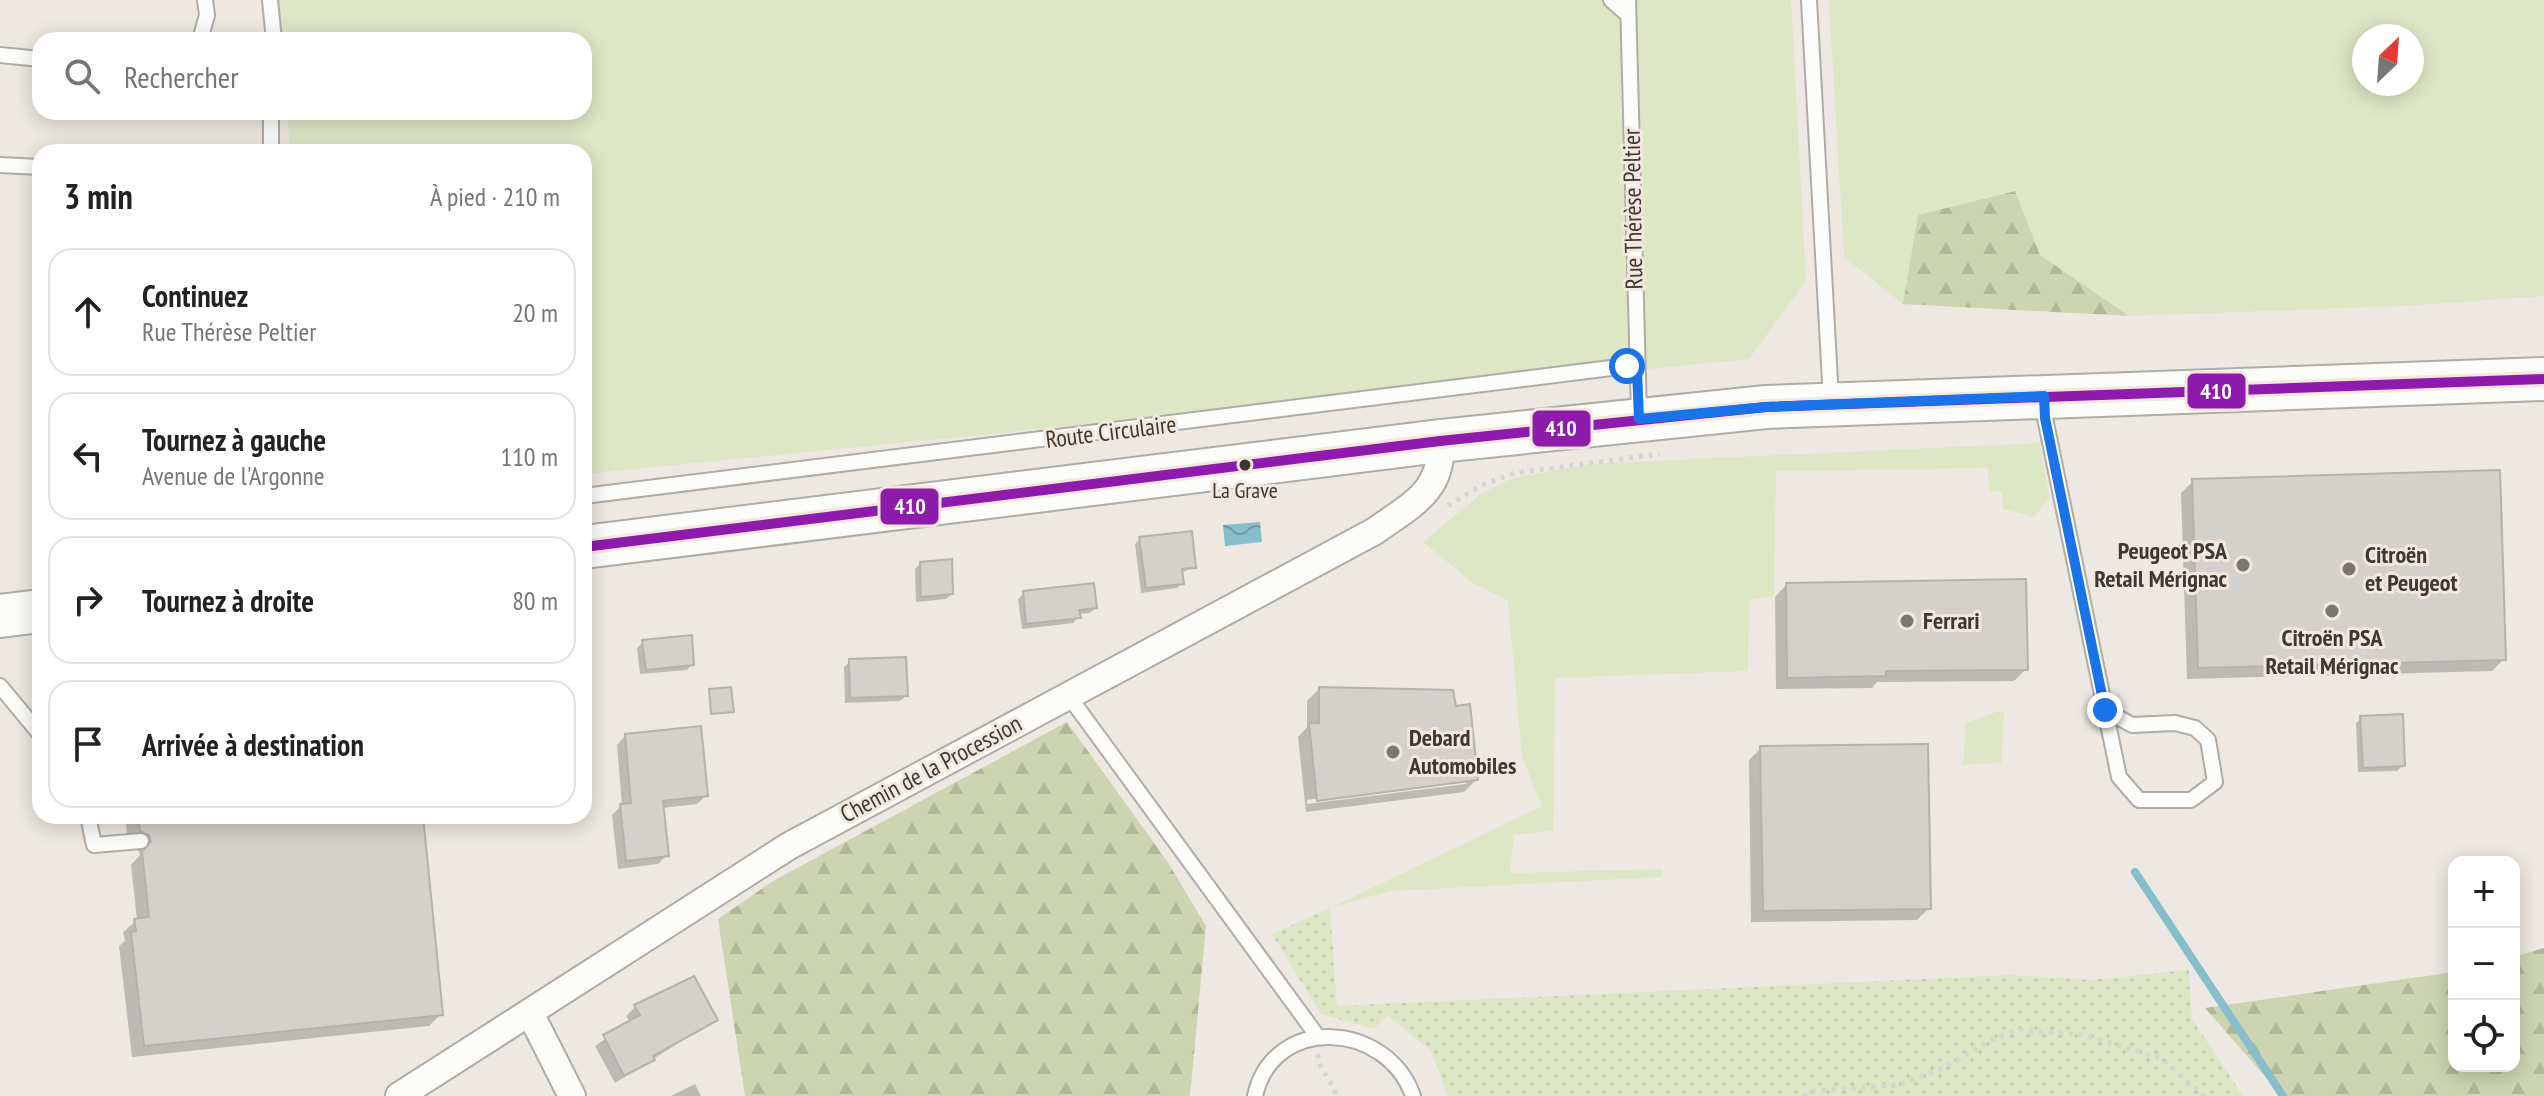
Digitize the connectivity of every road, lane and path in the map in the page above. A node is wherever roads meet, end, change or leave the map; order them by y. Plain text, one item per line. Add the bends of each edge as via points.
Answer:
1 (205, 0) edge
2 (270, 0) edge
3 (1611, 0) edge
4 (1809, 0) edge
5 (1628, 8) edge
6 (202, 32) edge
7 (273, 32) edge
8 (0, 55) edge
9 (32, 58) edge
10 (271, 120) edge
11 (271, 144) edge
12 (0, 165) edge
13 (32, 167) edge
14 (1637, 370) junction
15 (2544, 379) edge
16 (2044, 396) junction
17 (1831, 404) junction
18 (1639, 419) junction
19 (1440, 441) junction
20 (592, 495) edge
21 (592, 546) edge
22 (32, 612) edge
23 (0, 616) edge
24 (0, 686) edge
25 (1068, 695) junction
26 (2105, 710) junction
27 (32, 724) edge
28 (90, 824) edge
29 (141, 841) dead end
30 (530, 1013) junction
31 (1318, 1037) junction
32 (399, 1096) edge
33 (572, 1096) edge
34 (1255, 1096) edge
35 (1336, 1096) edge
36 (1413, 1096) edge
37 (1803, 1096) edge
38 (2204, 1096) edge

1 - 6 lane
2 - 7 lane
3 - 5 lane
4 - 17 lane
5 - 14 lane, Rue Thérèse Peltier
8 - 9 lane
10 - 11 lane
12 - 13 lane
14 - 18 lane, Rue Thérèse Peltier
14 - 20 lane, Route Circulaire via 1627,366
15 - 16 main road
16 - 17 main road
16 - 26 lane
17 - 18 main road
18 - 19 main road
19 - 21 main road
19 - 25 street, Chemin de la Procession via 1437,479 1375,531
22 - 23 main road
24 - 27 lane
25 - 30 street, Chemin de la Procession via 789,846
25 - 31 lane
26 - 26 lane via 2119,777 2139,800 2191,800 2215,782 2208,740 2195,728 2175,723 2132,725
28 - 29 lane via 94,845
30 - 32 street, Chemin de la Procession
30 - 33 street
31 - 34 lane via 1291,1048 1270,1066
31 - 35 path via 1318,1062
31 - 36 lane via 1369,1044 1391,1059
37 - 38 path via 1811,1091 1899,1085 2020,1030 2084,1035 2161,1058

